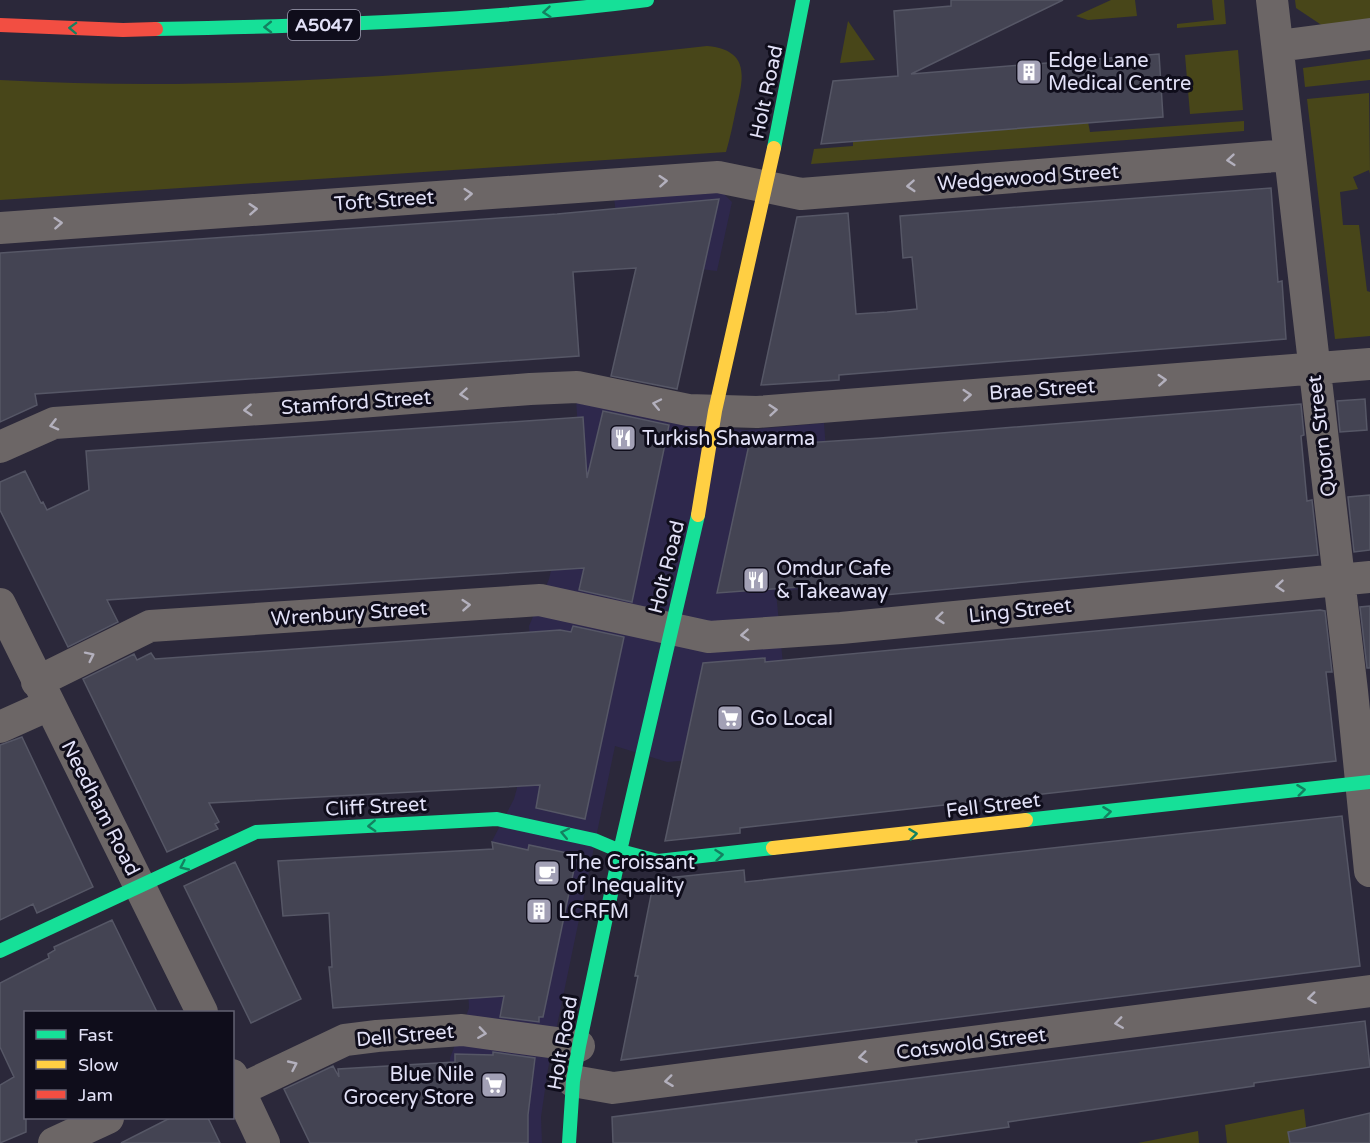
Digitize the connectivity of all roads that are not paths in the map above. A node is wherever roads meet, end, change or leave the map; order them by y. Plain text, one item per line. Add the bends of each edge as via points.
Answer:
1 (647, 0) edge
2 (803, 0) edge
3 (1272, 0) edge
4 (0, 25) edge
5 (1370, 34) edge
6 (1278, 46) junction
7 (1289, 155) junction
8 (766, 188) junction
9 (0, 228) edge
10 (1370, 364) edge
11 (1313, 369) junction
12 (715, 411) junction
13 (0, 447) edge
14 (1370, 577) edge
15 (1338, 580) junction
16 (0, 604) edge
17 (671, 629) junction
18 (43, 693) junction
19 (0, 728) edge
20 (1365, 782) edge
21 (620, 851) junction
22 (1370, 871) edge
23 (140, 886) junction
24 (0, 951) edge
25 (1370, 991) edge
26 (202, 1011) edge
27 (579, 1046) junction
28 (573, 1081) junction
29 (236, 1082) edge
30 (106, 1119) edge
31 (54, 1143) edge
32 (264, 1143) edge
33 (569, 1143) edge

1 -> 4 main road, A5047 via 453,19 288,27 123,30
2 - 8 main road, Holt Road
3 - 6 street, Quorn Street
5 - 6 street
6 - 7 street, Quorn Street
7 -> 8 street, Wedgewood Street via 801,194
7 - 11 street, Quorn Street
9 -> 8 street, Toft Street via 718,177
8 - 12 main road, Holt Road
10 - 11 street, Brae Street
12 -> 11 street, Brae Street via 757,412
11 - 15 street, Quorn Street
12 -> 13 street, Stamford Street via 688,410 577,387 530,389 54,423
12 - 17 main road, Holt Road via 702,498
14 - 15 street, Ling Street
15 -> 17 street, Ling Street via 841,628 709,637
15 - 20 street, Quorn Street
16 - 18 street, Needham Road
18 -> 17 street, Wrenbury Street via 150,626 540,600
17 - 21 main road, Holt Road
18 - 19 street, Wrenbury Street
18 - 23 street, Needham Road
21 -> 20 main road, Fell Street via 658,861
20 - 22 street, Quorn Street
21 -> 23 main road, Cliff Street via 594,840 497,819 256,832
21 - 27 main road, Holt Road
23 - 24 main road, Cliff Street
23 - 26 street, Needham Road
25 -> 28 street, Cotswold Street via 613,1088
27 - 28 main road, Holt Road
29 -> 27 street, Dell Street via 345,1040 376,1036 462,1030
28 - 33 main road, Holt Road
29 - 32 street
30 - 31 street

